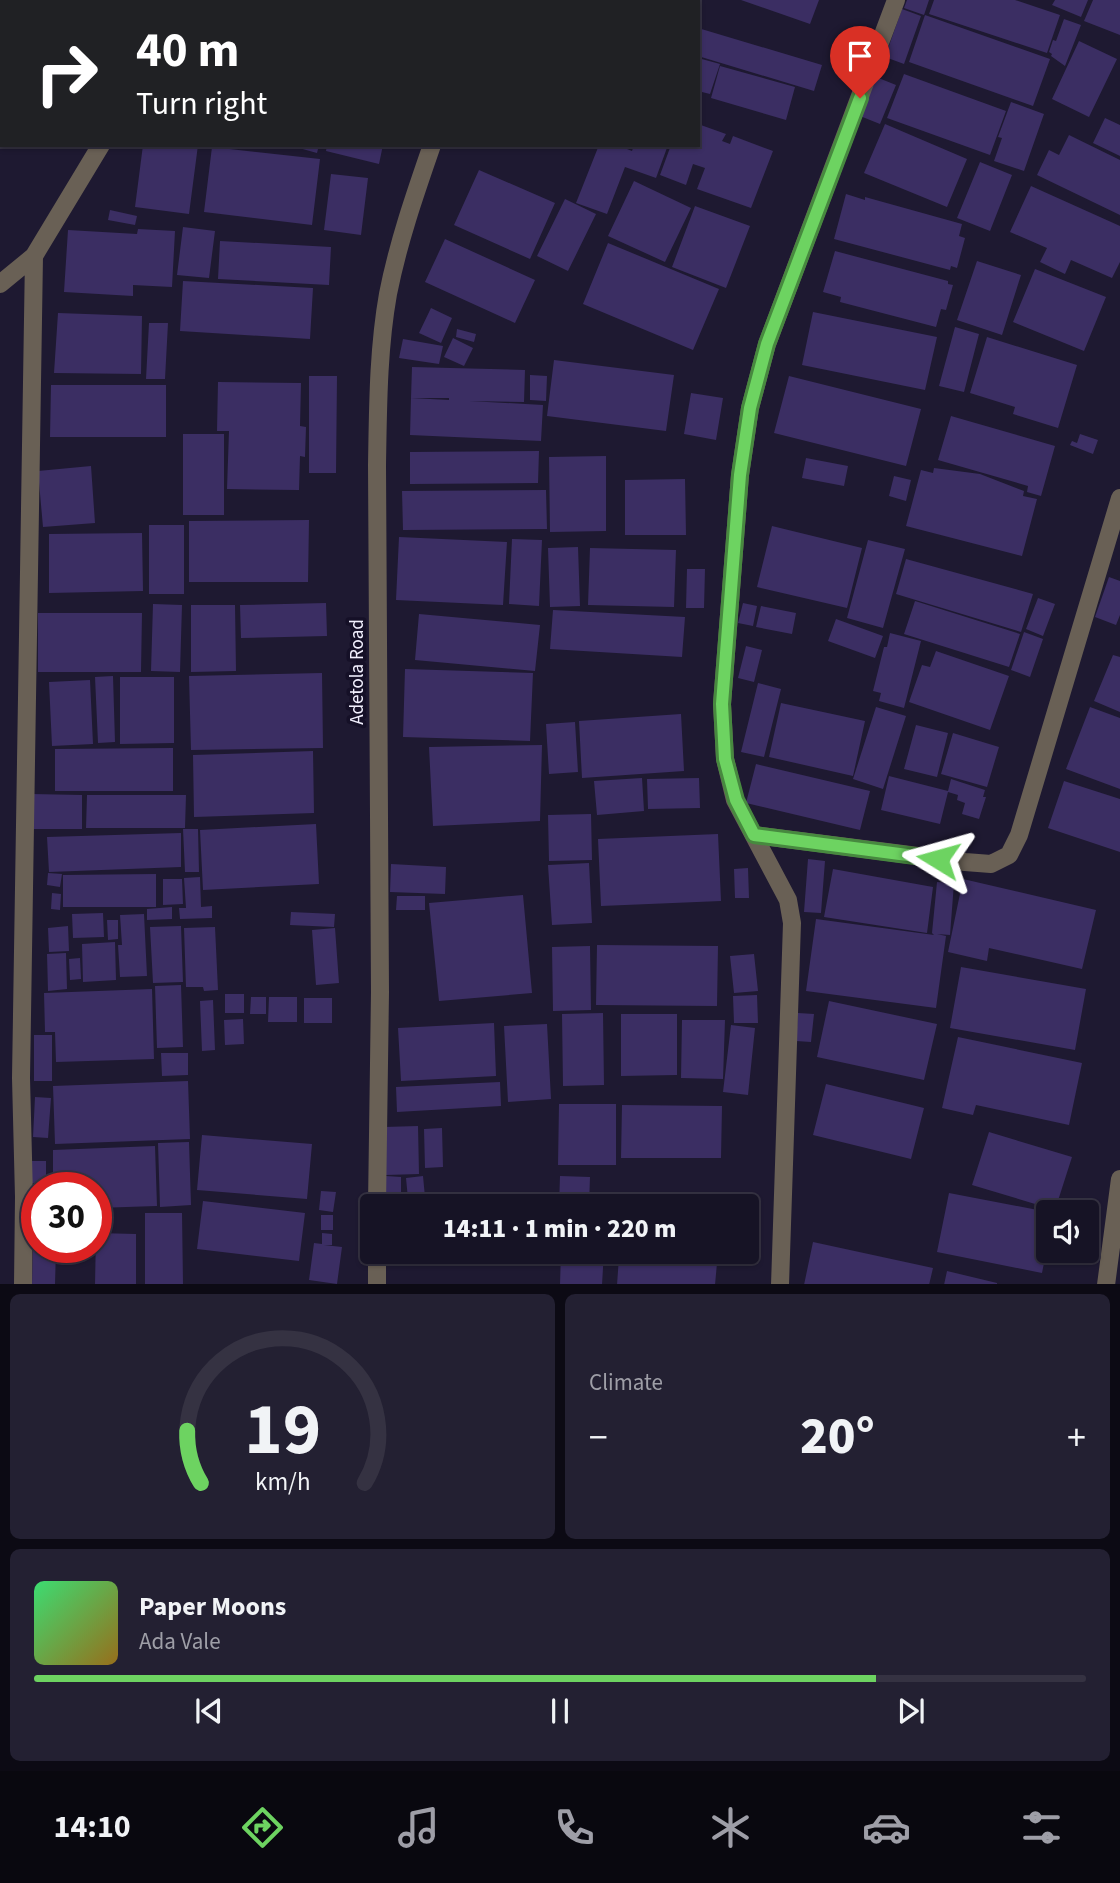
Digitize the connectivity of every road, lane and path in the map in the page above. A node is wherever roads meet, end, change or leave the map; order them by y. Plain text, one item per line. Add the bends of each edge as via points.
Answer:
1 (897, 0) edge
2 (100, 147) edge
3 (431, 147) edge
4 (34, 256) junction
5 (0, 284) edge
6 (1120, 498) edge
7 (754, 835) junction
8 (1120, 1179) edge
9 (377, 1194) edge
10 (377, 1264) edge
11 (23, 1284) edge
12 (377, 1284) edge
13 (780, 1284) edge
14 (1106, 1284) edge

1 - 7 street via 767,344 750,408 740,475 722,704 725,759 736,800
2 - 4 street
3 - 9 street, Adetola Road via 388,296 379,378
4 - 5 street
4 - 11 street via 21,1078
6 - 7 street via 1023,822 1009,855 991,864 964,862
7 - 13 street via 788,900 792,923
8 - 14 street
10 - 12 street

